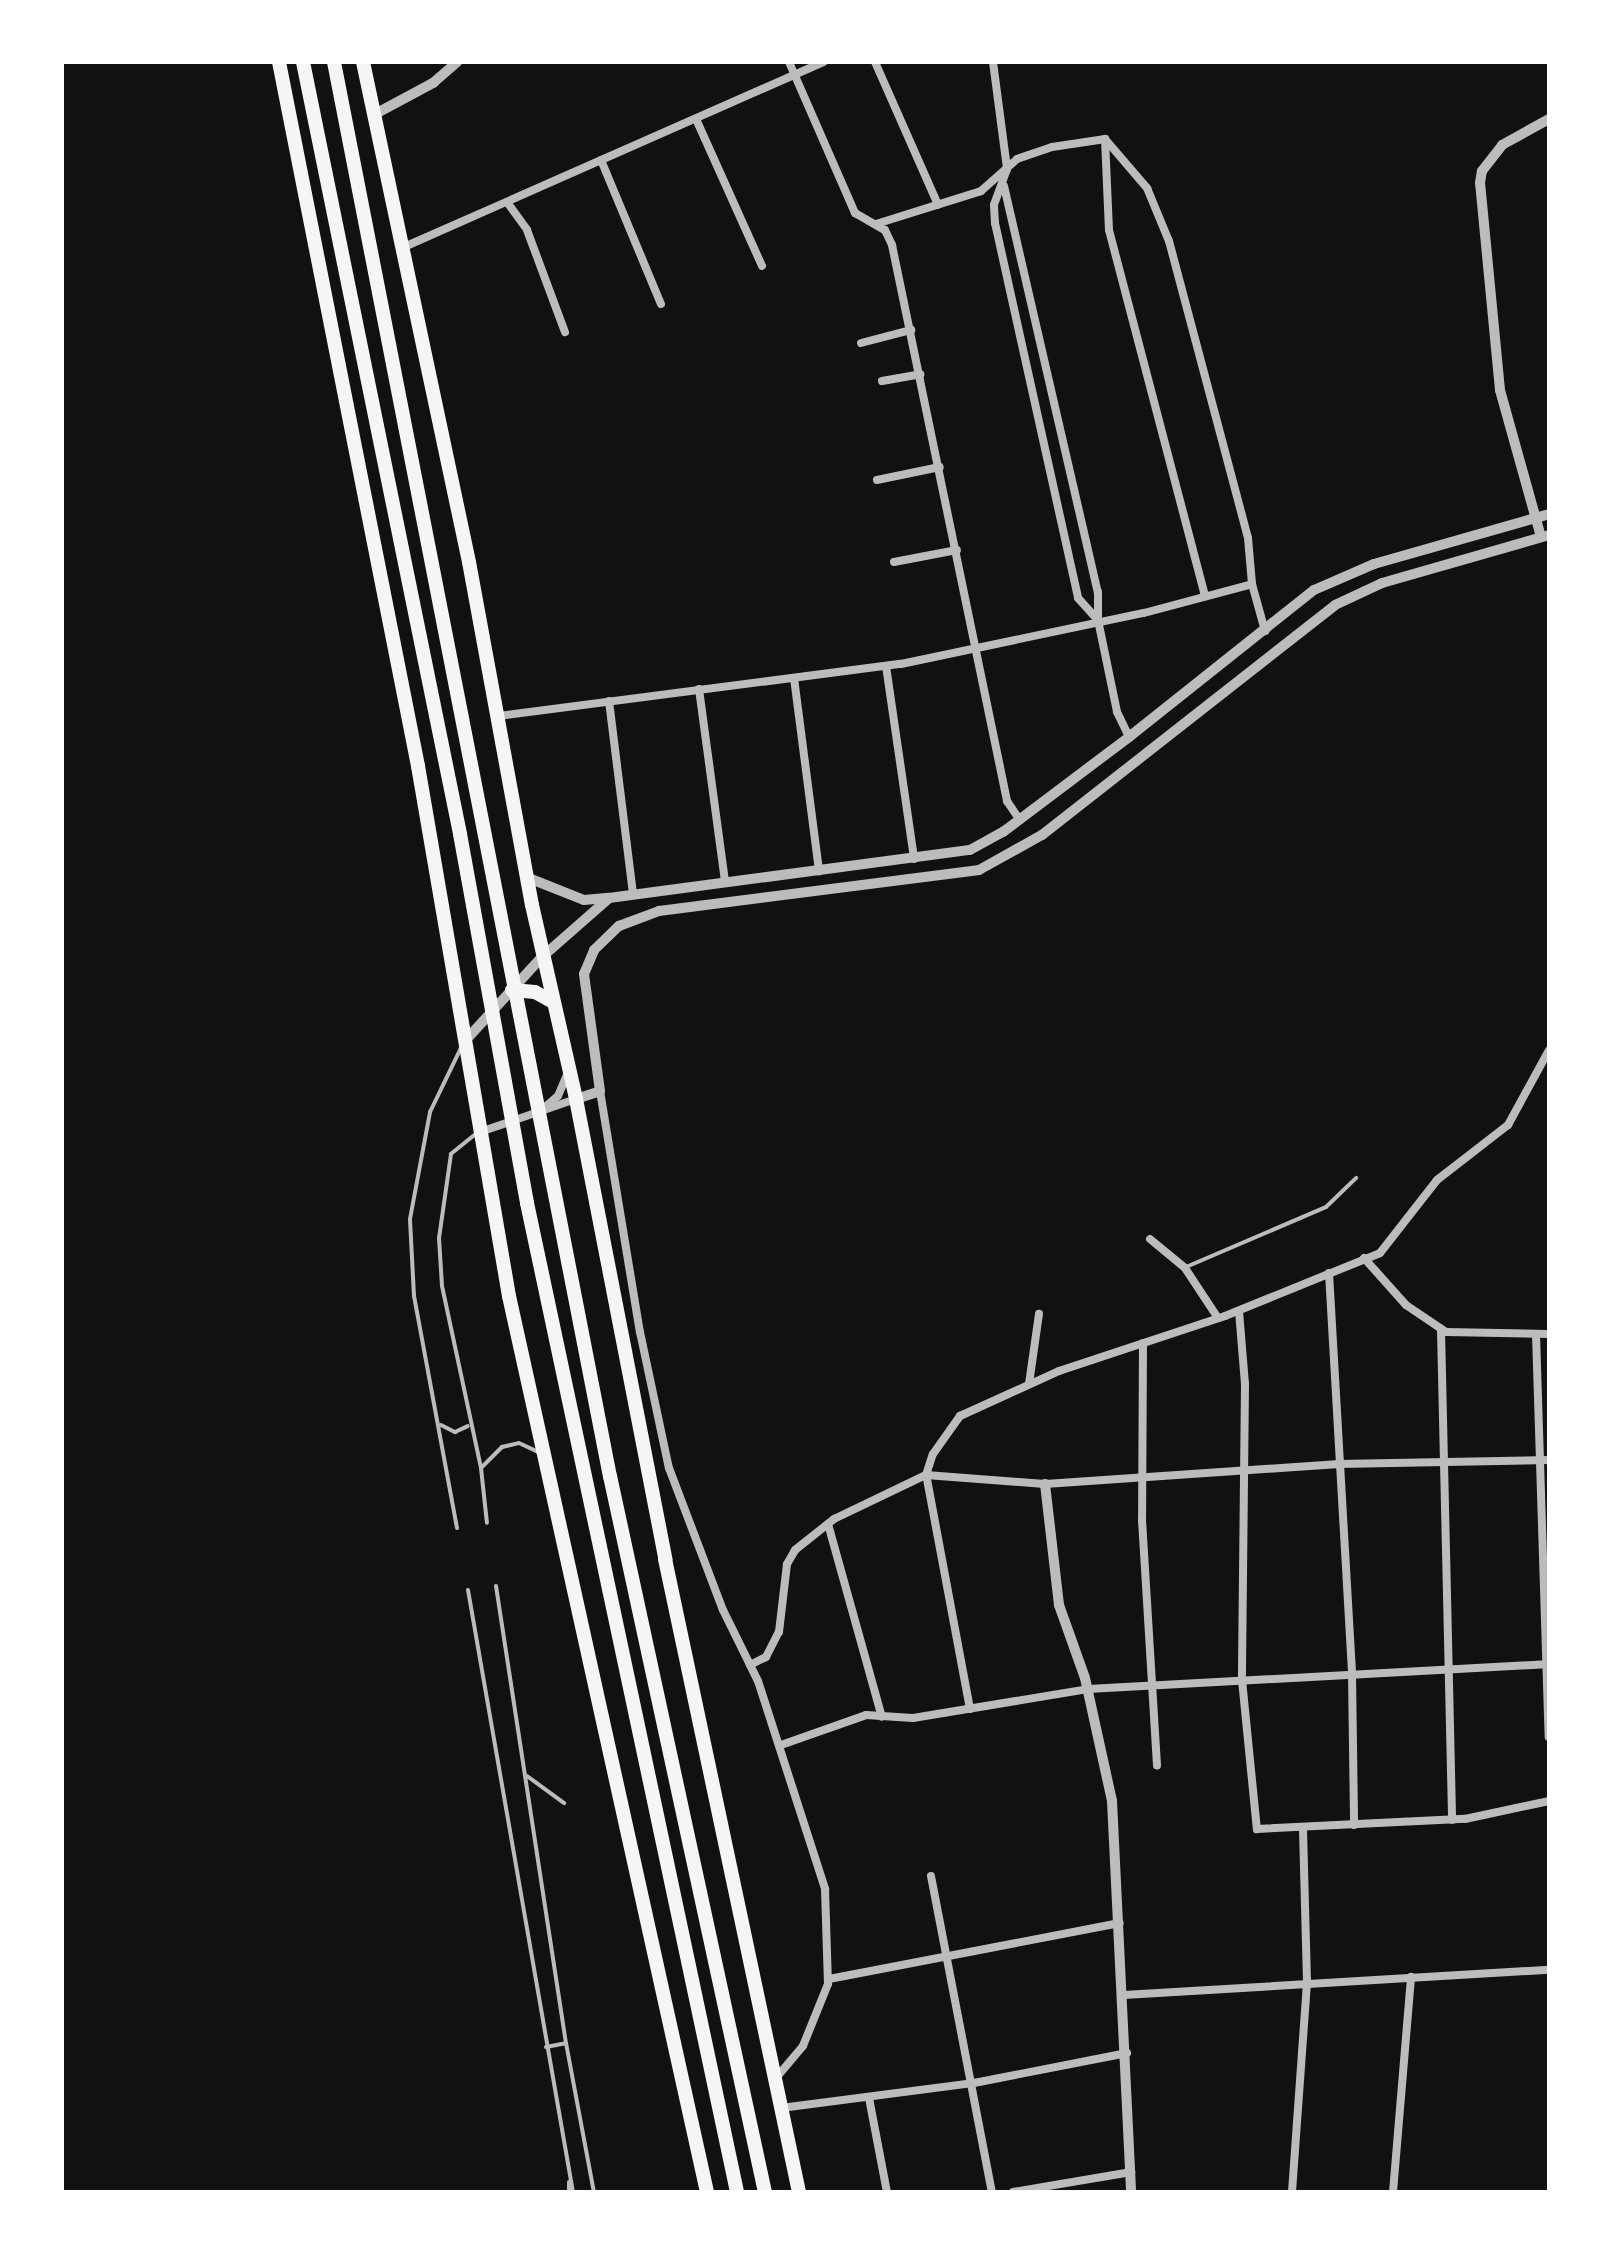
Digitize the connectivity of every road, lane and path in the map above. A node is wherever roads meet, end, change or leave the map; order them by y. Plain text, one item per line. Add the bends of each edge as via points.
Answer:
1 (279, 62) edge
2 (303, 62) edge
3 (334, 62) edge
4 (457, 62) edge
5 (789, 62) edge
6 (824, 62) edge
7 (875, 62) edge
8 (993, 62) edge
9 (366, 63) edge
10 (795, 75) junction
11 (377, 113) junction
12 (696, 119) junction
13 (1549, 119) edge
14 (1105, 139) junction
15 (601, 160) junction
16 (1007, 169) junction
17 (1003, 184) junction
18 (507, 202) junction
19 (938, 205) junction
20 (872, 225) junction
21 (404, 247) junction
22 (762, 266) dead end
23 (661, 304) dead end
24 (911, 330) junction
25 (565, 332) dead end
26 (861, 343) dead end
27 (920, 374) junction
28 (882, 381) dead end
29 (940, 467) junction
30 (877, 480) dead end
31 (1549, 514) edge
32 (1536, 518) junction
33 (1545, 536) edge
34 (957, 550) junction
35 (894, 562) dead end
36 (1252, 584) junction
37 (1205, 596) junction
38 (1098, 620) junction
39 (1265, 631) junction
40 (976, 647) junction
41 (1272, 651) junction
42 (886, 666) junction
43 (794, 678) junction
44 (699, 689) junction
45 (609, 701) junction
46 (499, 716) junction
47 (1129, 737) junction
48 (1019, 819) junction
49 (914, 859) junction
50 (819, 871) junction
51 (526, 877) junction
52 (725, 882) junction
53 (633, 894) junction
54 (609, 898) junction
55 (542, 957) junction
56 (512, 990) junction
57 (553, 1002) junction
58 (464, 1042) junction
59 (1549, 1050) edge
60 (569, 1069) junction
61 (600, 1091) junction
62 (576, 1099) junction
63 (540, 1111) junction
64 (479, 1132) junction
65 (1356, 1178) dead end
66 (1150, 1239) dead end
67 (1364, 1258) junction
68 (1185, 1268) junction
69 (1329, 1273) junction
70 (1239, 1311) junction
71 (1039, 1314) dead end
72 (1218, 1318) junction
73 (1441, 1330) junction
74 (1536, 1334) junction
75 (1549, 1334) edge
76 (1143, 1343) junction
77 (1029, 1384) junction
78 (439, 1424) junction
79 (468, 1426) junction
80 (543, 1456) junction
81 (1544, 1460) edge
82 (1443, 1462) junction
83 (1339, 1464) junction
84 (481, 1468) junction
85 (1241, 1470) junction
86 (926, 1475) junction
87 (1141, 1476) junction
88 (1045, 1484) junction
89 (487, 1523) dead end
90 (828, 1524) junction
91 (457, 1528) dead end
92 (496, 1586) dead end
93 (468, 1590) dead end
94 (1547, 1664) edge
95 (750, 1665) junction
96 (1447, 1670) junction
97 (1352, 1675) junction
98 (1242, 1680) junction
99 (1152, 1685) junction
100 (1088, 1689) junction
101 (970, 1709) junction
102 (882, 1717) junction
103 (1549, 1737) edge
104 (781, 1745) junction
105 (1157, 1766) dead end
106 (526, 1775) junction
107 (1549, 1801) edge
108 (564, 1803) dead end
109 (1452, 1820) junction
110 (1354, 1825) junction
111 (1303, 1827) junction
112 (931, 1876) dead end
113 (1120, 1923) junction
114 (950, 1957) junction
115 (1549, 1970) edge
116 (1411, 1977) junction
117 (829, 1979) junction
118 (1307, 1982) junction
119 (1124, 1995) junction
120 (566, 2043) junction
121 (546, 2047) junction
122 (1127, 2053) junction
123 (775, 2079) junction
124 (974, 2083) junction
125 (869, 2098) junction
126 (781, 2108) junction
127 (1131, 2172) junction
128 (571, 2192) edge
129 (594, 2192) edge
130 (707, 2192) edge
131 (737, 2192) edge
132 (765, 2192) edge
133 (799, 2192) edge
134 (887, 2192) edge
135 (992, 2192) edge
136 (1013, 2192) edge
137 (1131, 2192) edge
138 (1292, 2192) edge
139 (1393, 2192) edge

1 - 58 highway via 418,766
2 - 131 highway via 504,1078
3 - 132 highway via 610,1476
4 - 11 street via 433,83
5 - 10 street
6 - 10 street
7 - 19 street
8 - 16 street
9 - 11 highway
10 - 12 street
10 - 20 street via 855,213
11 - 21 highway
12 - 15 street
12 - 22 street
13 - 32 street via 1502,145 1482,171 1480,183 1500,390
14 - 16 street via 1052,147 1017,159
14 - 36 street via 1133,168 1158,207 1248,538
14 - 37 street via 1109,230
15 - 18 street
15 - 23 street
16 - 17 street
16 - 19 street via 981,191
17 - 38 street via 1098,592
17 - 38 street via 994,205 995,223 1022,359 1078,598
18 - 21 street
18 - 25 street via 527,230
19 - 20 street
20 - 24 street via 889,235
21 - 46 highway
24 - 26 street
24 - 27 street
27 - 28 street
27 - 29 street
29 - 30 street
29 - 34 street
31 - 32 street
32 - 33 street
32 - 39 street via 1332,579
33 - 41 street via 1358,593
34 - 35 street
34 - 40 street
36 - 37 street
36 - 39 street
37 - 38 street
38 - 40 street
38 - 47 street via 1117,712
39 - 41 street
39 - 47 street
40 - 42 street
40 - 48 street via 1007,801
41 - 61 street via 1042,835 1000,861 917,881 659,911 604,938 584,974
42 - 43 street
42 - 49 street
43 - 44 street
43 - 50 street
44 - 45 street
44 - 52 street
45 - 46 street
45 - 53 street
46 - 51 highway
47 - 48 street
48 - 49 street via 970,850
49 - 50 street
50 - 52 street
51 - 54 street via 584,900
51 - 55 highway
52 - 53 street
53 - 54 street
54 - 55 street
55 - 56 street
55 - 57 highway
56 - 57 highway via 535,992
56 - 58 street
57 - 60 highway
58 - 64 highway
58 - 78 lane via 430,1112 410,1219 414,1296
59 - 67 street via 1508,1125 1437,1180 1388,1246
60 - 62 highway
60 - 63 street via 558,1096
61 - 62 street
61 - 95 street via 640,1332 669,1468
62 - 63 street
62 - 123 highway via 665,1559
63 - 64 street
64 - 79 lane via 451,1154 439,1238 442,1286
64 - 80 highway
65 - 68 lane via 1313,1214
66 - 68 street
67 - 69 street
67 - 73 street via 1406,1305
68 - 72 street
69 - 70 street
69 - 83 street
70 - 72 street
70 - 85 street via 1245,1384
71 - 77 street
72 - 76 street
73 - 74 street
73 - 82 street
74 - 75 street
74 - 81 street
76 - 77 street
76 - 87 street
77 - 86 street via 960,1416 933,1454
78 - 79 lane via 455,1432
78 - 91 lane
79 - 84 lane
80 - 84 lane via 519,1443 489,1455
80 - 130 highway
81 - 82 street
81 - 94 street
82 - 83 street
82 - 96 street
83 - 85 street
83 - 97 street
84 - 89 lane
85 - 87 street
85 - 98 street
86 - 88 street
86 - 90 street
86 - 101 street
87 - 88 street
87 - 99 street
88 - 100 street via 1059,1605
90 - 95 street via 795,1550 787,1564 779,1632 766,1657
90 - 102 street
92 - 106 lane
93 - 121 lane
94 - 96 street
94 - 103 street
95 - 104 street
96 - 97 street
96 - 109 street
97 - 98 street
97 - 110 street
98 - 99 street
98 - 111 street via 1257,1829
99 - 100 street
99 - 105 street
100 - 101 street
100 - 113 street via 1112,1801
101 - 102 street
102 - 104 street via 847,1719
104 - 117 street via 825,1889
106 - 108 lane
106 - 120 lane
107 - 109 street
109 - 110 street
110 - 111 street
111 - 118 street
112 - 114 street
113 - 114 street
113 - 119 street
114 - 117 street
114 - 124 street
115 - 116 street
116 - 118 street
116 - 139 street
117 - 123 street via 820,2014 803,2046
118 - 119 street
118 - 138 street
119 - 122 street
120 - 121 lane
120 - 129 lane
121 - 128 lane
122 - 124 street
122 - 127 street
123 - 126 highway
124 - 125 street
124 - 135 street
125 - 126 street
125 - 134 street
126 - 133 highway
127 - 136 street
127 - 137 street

